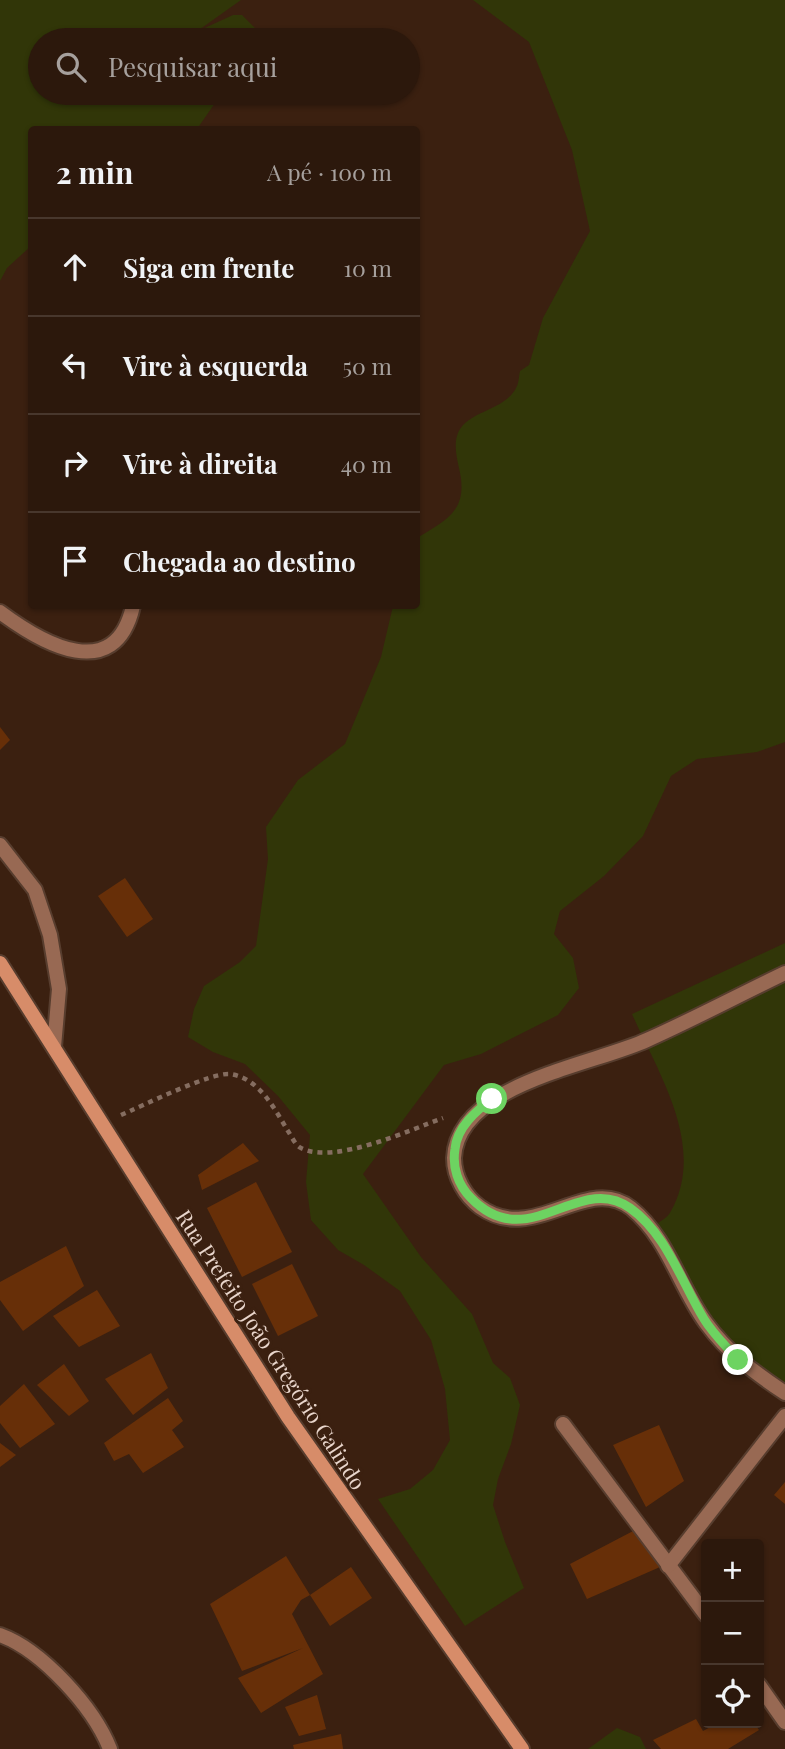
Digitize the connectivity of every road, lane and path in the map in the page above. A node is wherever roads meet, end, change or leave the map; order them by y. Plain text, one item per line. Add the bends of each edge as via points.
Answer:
1 (132, 609) edge
2 (0, 611) edge
3 (0, 845) edge
4 (0, 963) edge
5 (785, 972) edge
6 (54, 1047) junction
7 (445, 1117) dead end
8 (100, 1123) junction
9 (785, 1393) edge
10 (785, 1416) edge
11 (563, 1424) dead end
12 (668, 1566) junction
13 (701, 1609) edge
14 (0, 1635) edge
15 (764, 1692) edge
16 (785, 1722) edge
17 (110, 1749) edge
18 (522, 1749) edge

1 - 2 street via 117,642 94,651 70,652
3 - 6 street via 35,890 50,935 58,989
4 - 6 main road, Rua Prefeito João Gregório Galindo
5 - 9 street via 645,1042 492,1099 473,1114 461,1133 454,1165 462,1188 480,1207 503,1219 526,1220 591,1199 610,1199 629,1207 651,1228 706,1322 738,1360
6 - 8 main road, Rua Prefeito João Gregório Galindo
7 - 8 path via 386,1139 336,1152 313,1152 298,1147 250,1080 228,1074 203,1079
8 - 18 main road, Rua Prefeito João Gregório Galindo via 288,1417
10 - 12 street
11 - 12 street
12 - 13 street
14 - 17 street via 13,1640 67,1683 103,1730
15 - 16 street

